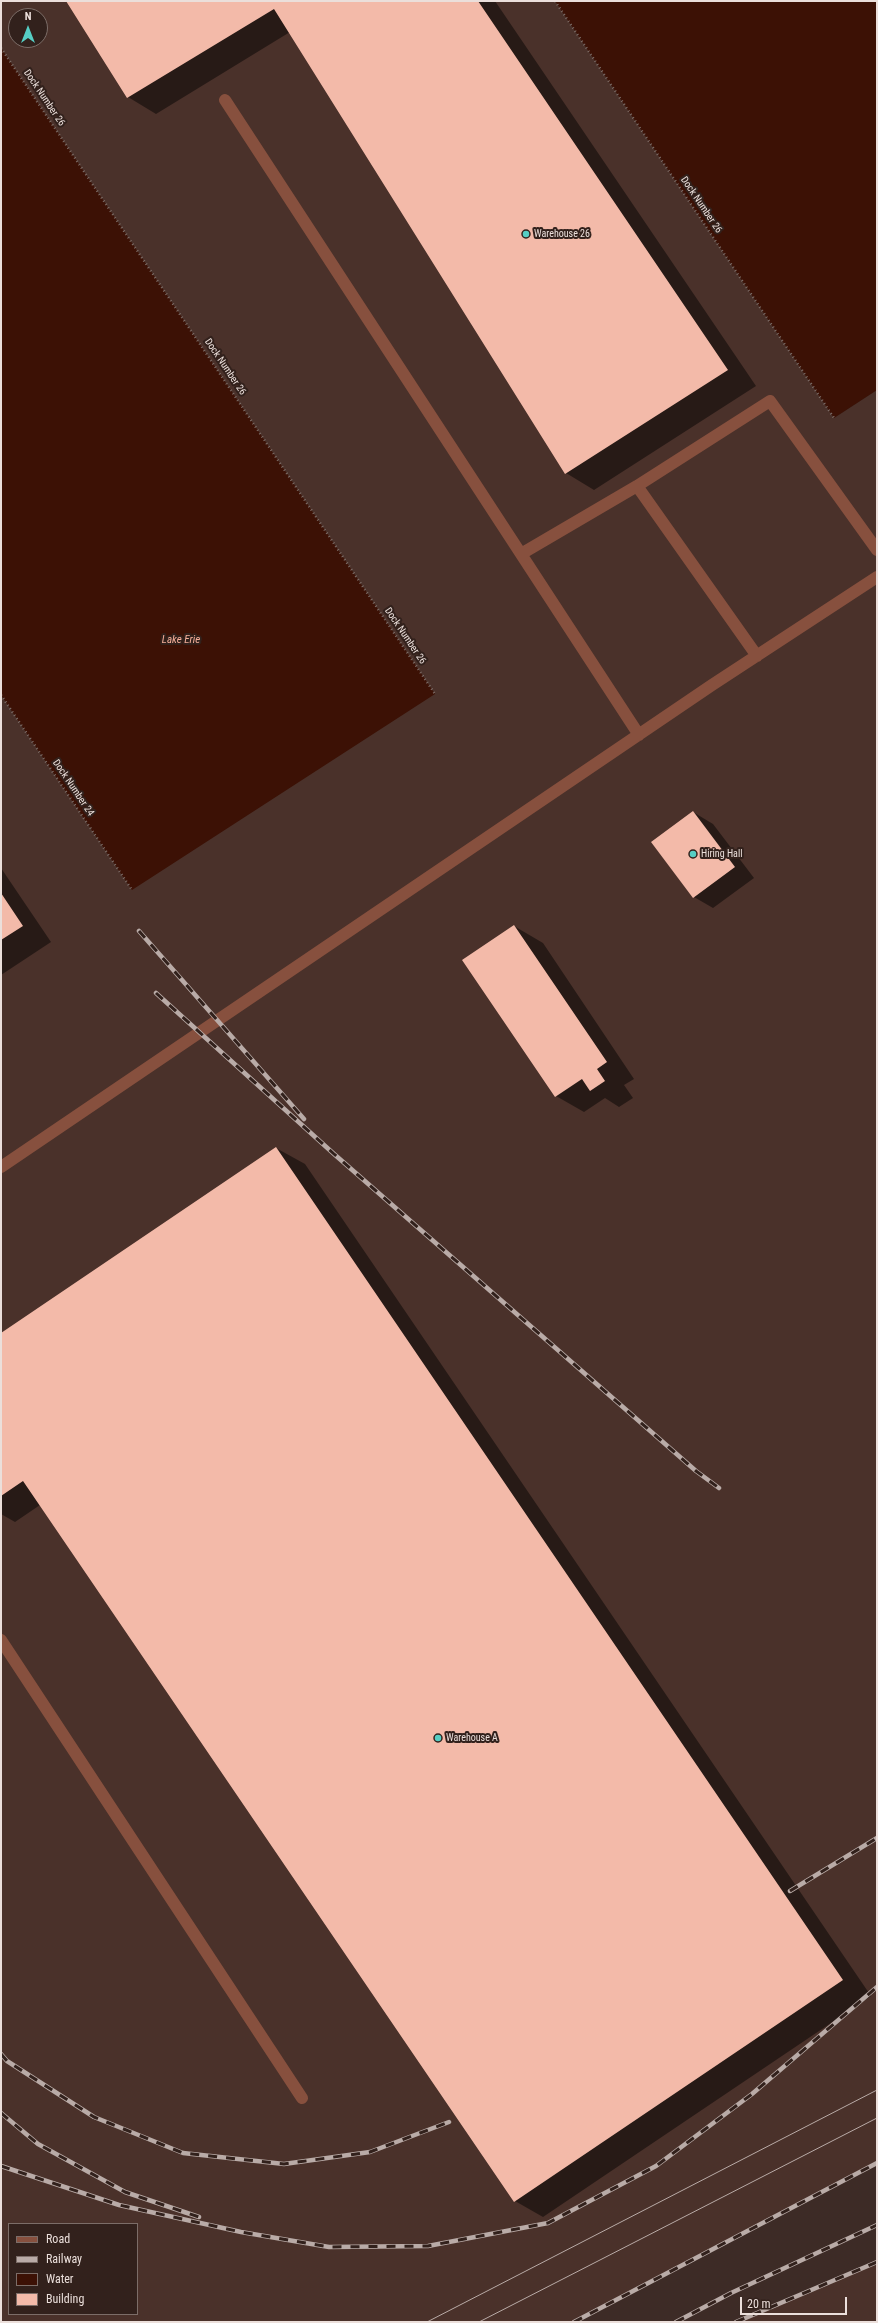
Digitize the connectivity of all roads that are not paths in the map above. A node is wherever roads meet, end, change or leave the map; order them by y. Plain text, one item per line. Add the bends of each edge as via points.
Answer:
1 (225, 100) dead end
2 (637, 486) junction
3 (877, 550) edge
4 (521, 554) junction
5 (877, 576) edge
6 (757, 656) junction
7 (639, 735) junction
8 (1, 1167) edge
9 (1, 1640) edge
10 (302, 2098) dead end

1 - 4 lane
2 - 3 lane via 770,401
2 - 4 lane
2 - 6 lane
4 - 7 lane
5 - 6 lane
6 - 7 lane
7 - 8 lane
9 - 10 lane

